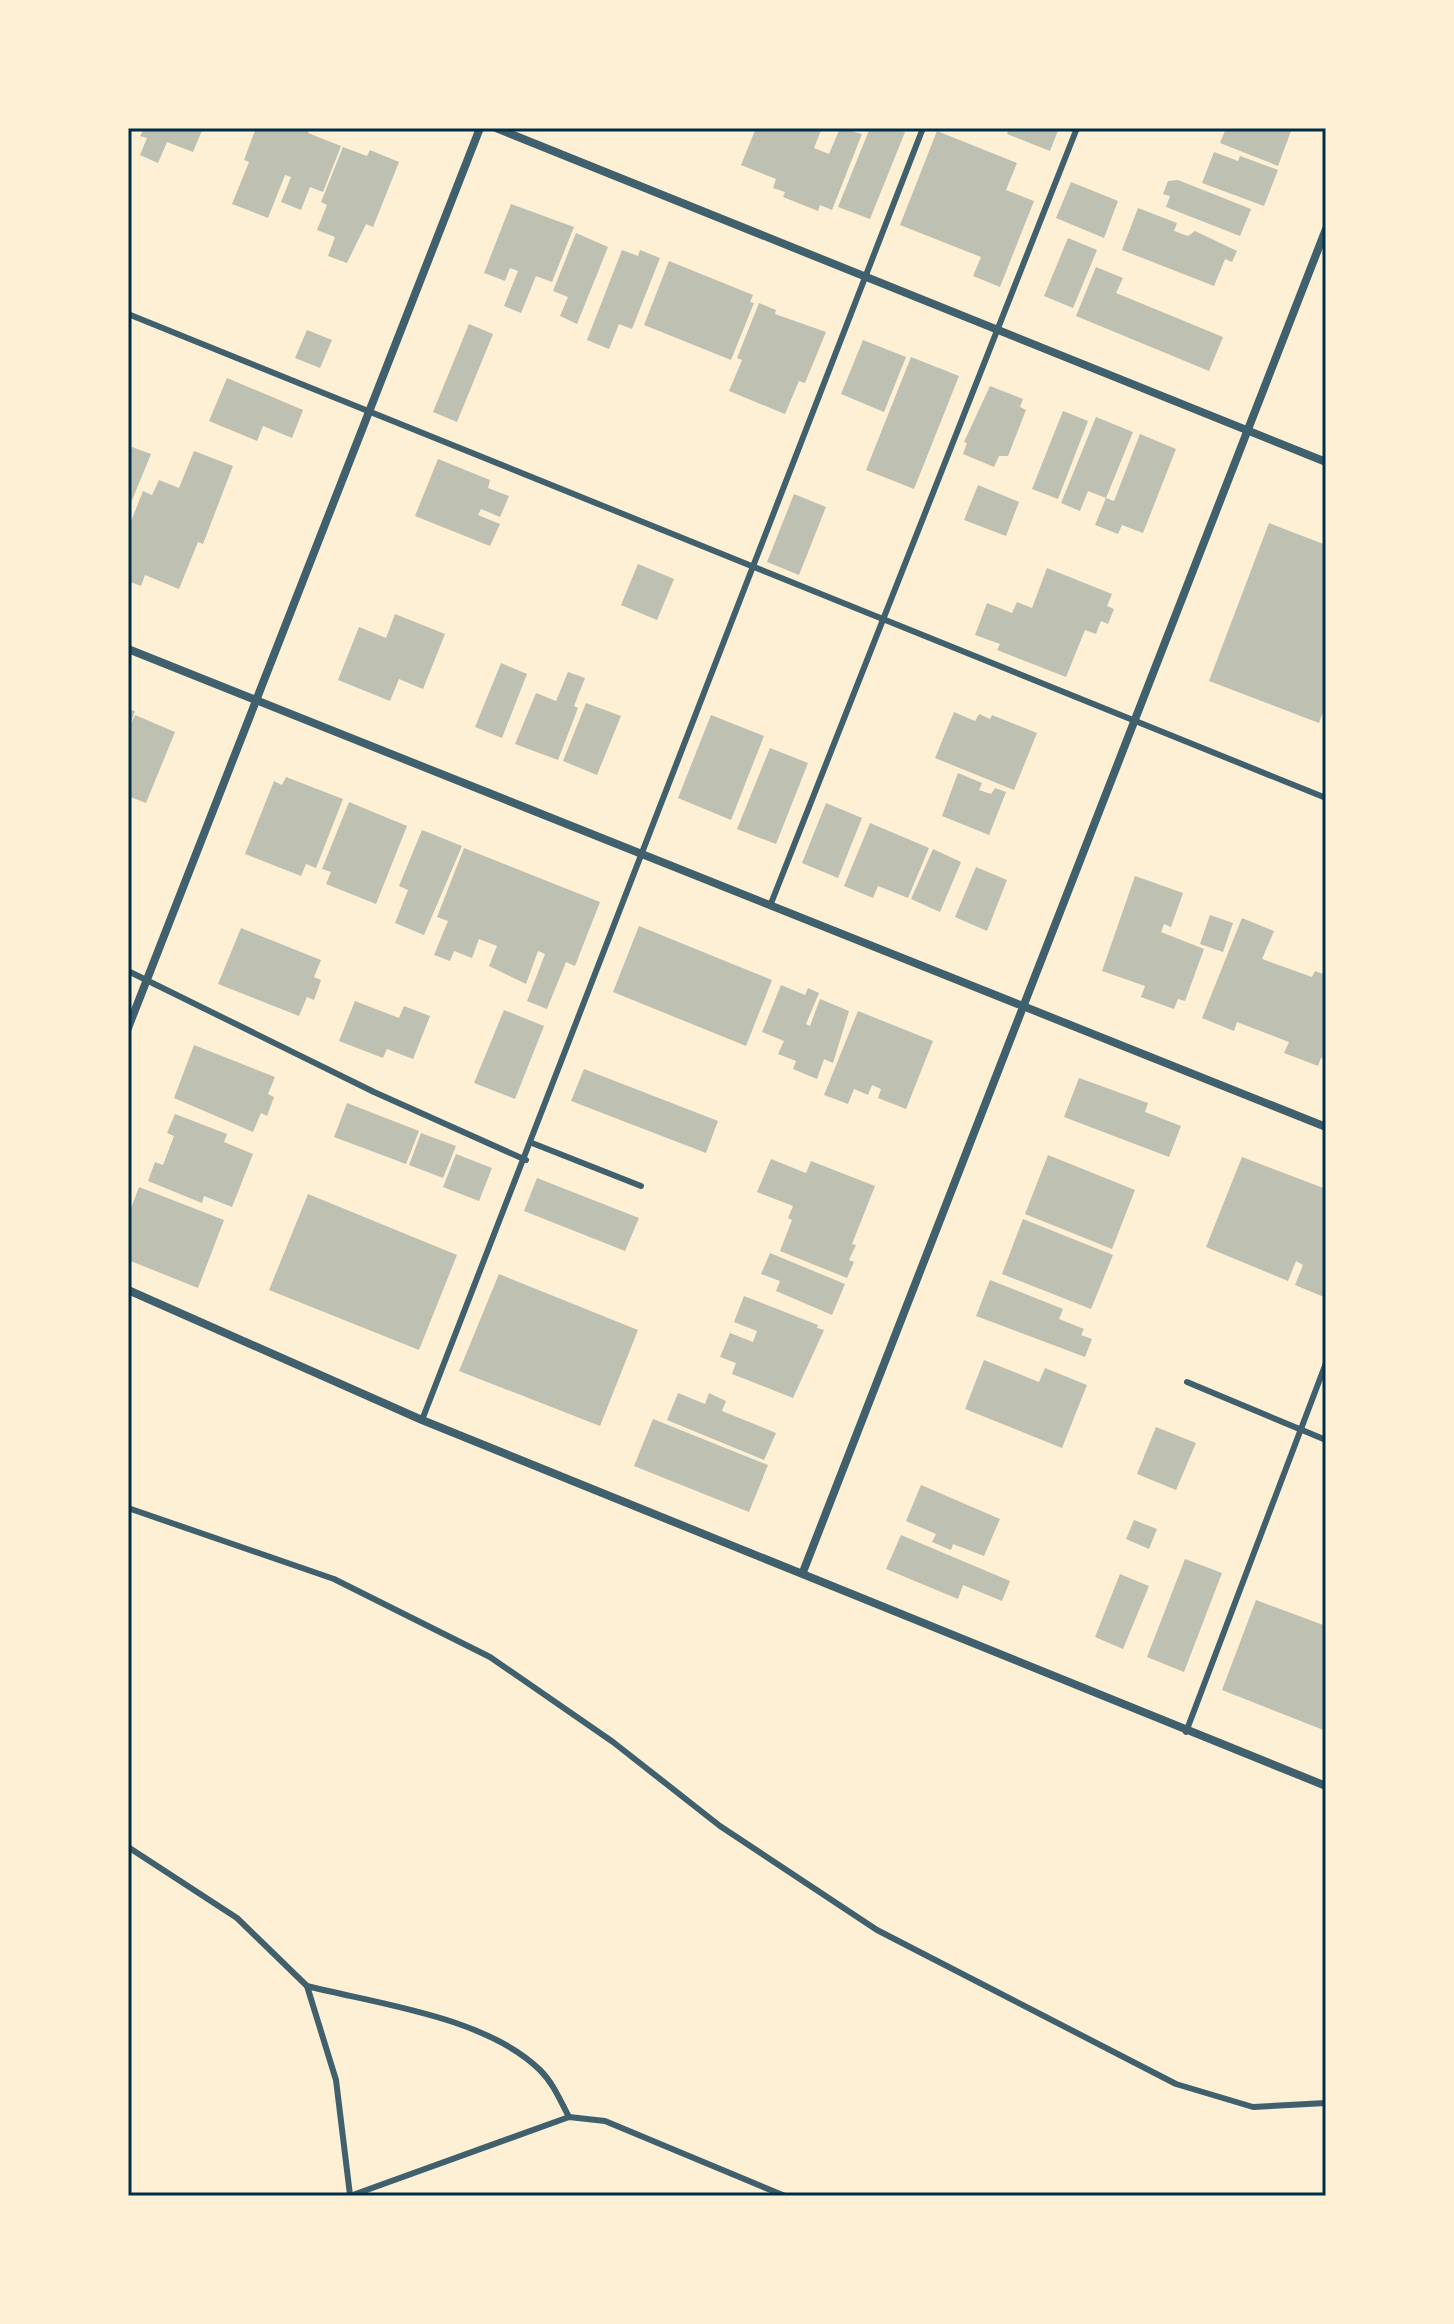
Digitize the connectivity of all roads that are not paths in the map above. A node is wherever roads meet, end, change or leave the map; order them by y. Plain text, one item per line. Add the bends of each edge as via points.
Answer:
1 (480, 128) edge
2 (496, 128) edge
3 (923, 128) edge
4 (1077, 128) edge
5 (1326, 229) edge
6 (866, 277) junction
7 (128, 314) edge
8 (997, 330) junction
9 (369, 410) junction
10 (1248, 431) junction
11 (1326, 462) edge
12 (751, 566) junction
13 (883, 620) junction
14 (128, 649) edge
15 (257, 701) junction
16 (1134, 721) junction
17 (1326, 798) edge
18 (641, 854) junction
19 (770, 906) junction
20 (128, 971) edge
21 (147, 980) junction
22 (1023, 1006) junction
23 (128, 1028) edge
24 (1326, 1127) edge
25 (532, 1143) junction
26 (526, 1160) junction
27 (641, 1186) dead end
28 (128, 1290) edge
29 (1326, 1363) edge
30 (1187, 1382) dead end
31 (422, 1420) junction
32 (1301, 1429) junction
33 (1326, 1440) edge
34 (128, 1508) edge
35 (803, 1572) junction
36 (1186, 1732) junction
37 (1326, 1786) edge
38 (128, 1847) edge
39 (307, 1986) junction
40 (1326, 2103) edge
41 (569, 2117) junction
42 (350, 2196) edge
43 (785, 2196) edge

1 - 9 street
2 - 6 street
3 - 6 lane
4 - 8 lane
5 - 10 street
6 - 8 street
6 - 12 lane
7 - 9 lane
8 - 10 street
8 - 13 lane
9 - 12 lane
9 - 15 street
10 - 11 street
10 - 16 street
12 - 13 lane
12 - 18 lane
13 - 16 lane
13 - 19 lane
14 - 15 street
15 - 18 street
15 - 21 street
16 - 17 lane
16 - 22 street
18 - 19 street
18 - 25 lane
19 - 22 street
20 - 21 lane
21 - 23 street
21 - 26 lane
22 - 24 street
22 - 35 street
25 - 26 lane
25 - 27 lane
26 - 31 lane
28 - 31 street
29 - 32 lane
30 - 32 lane
31 - 35 street
32 - 33 lane
32 - 36 lane
34 - 40 lane via 334,1579 490,1657 613,1742 720,1826 877,1930 1176,2084 1253,2107
35 - 36 street
36 - 37 street
38 - 39 lane via 237,1918
39 - 41 lane via 439,2018 492,2039 537,2067
39 - 42 lane via 336,2080
41 - 42 lane
41 - 43 lane via 605,2121

